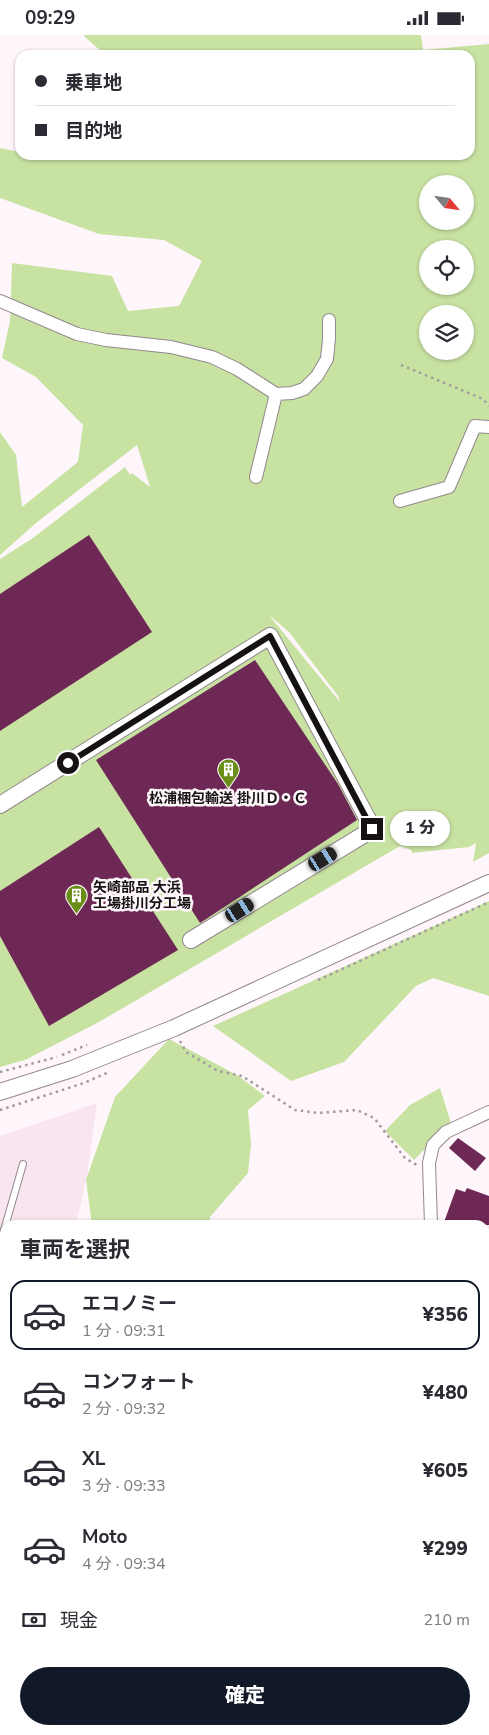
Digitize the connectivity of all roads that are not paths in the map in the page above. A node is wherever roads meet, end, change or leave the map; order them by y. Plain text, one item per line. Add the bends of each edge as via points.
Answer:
1 (0, 301) edge
2 (329, 320) dead end
3 (276, 394) junction
4 (489, 427) edge
5 (256, 477) dead end
6 (400, 501) dead end
7 (0, 805) edge
8 (489, 883) edge
9 (191, 940) dead end
10 (0, 1091) edge
11 (489, 1112) edge
12 (23, 1164) dead end
13 (5, 1220) edge
14 (432, 1220) edge

1 - 3 street via 76,334 171,347 212,357 238,369
2 - 3 street via 326,359 317,376 304,389
3 - 5 street
4 - 6 street via 475,426 449,487
7 - 9 street via 270,636 372,829
8 - 10 street via 174,1028 72,1069
11 - 14 street via 446,1132 433,1145 428,1163
12 - 13 lane

